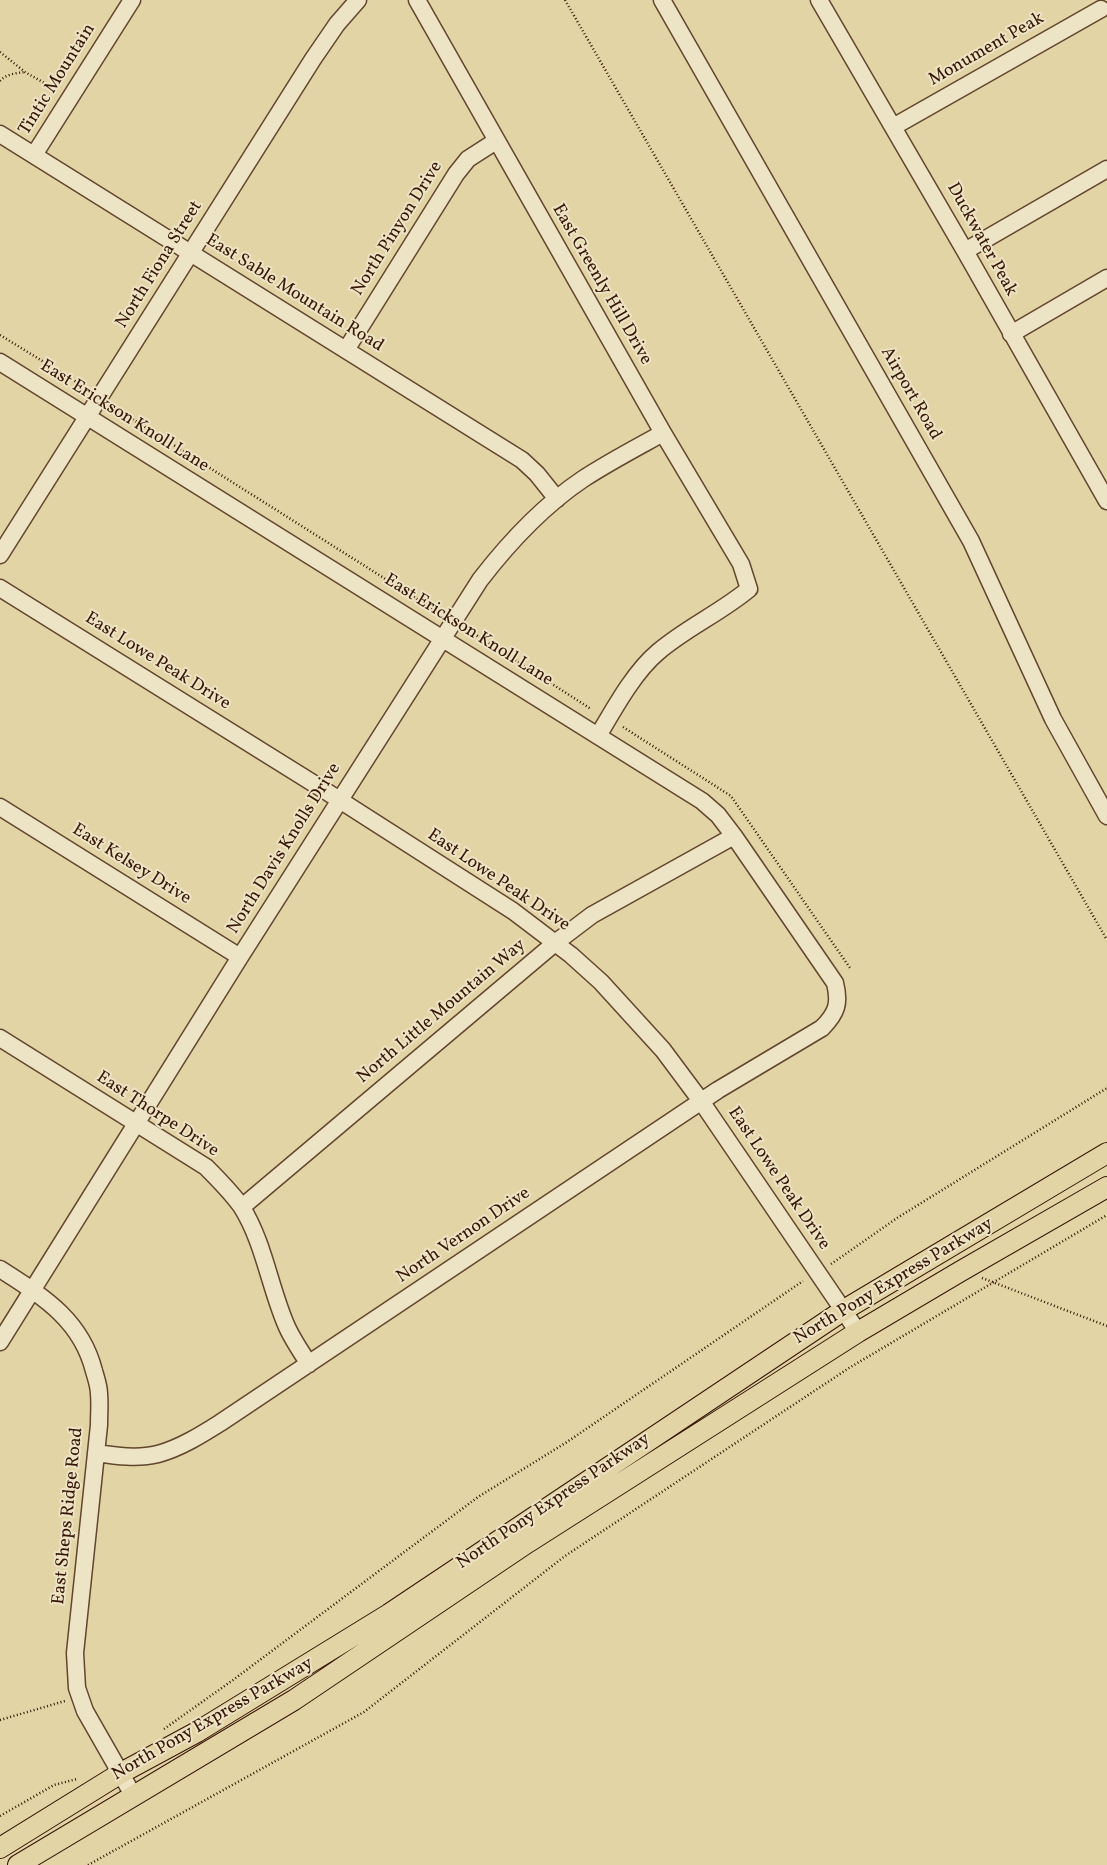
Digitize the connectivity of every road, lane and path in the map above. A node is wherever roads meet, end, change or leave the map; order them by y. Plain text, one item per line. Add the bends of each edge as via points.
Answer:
1 (132, 0) edge
2 (358, 0) edge
3 (417, 0) edge
4 (565, 0) edge
5 (662, 0) edge
6 (822, 1) edge
7 (1101, 9) edge
8 (0, 52) edge
9 (25, 72) junction
10 (0, 81) edge
11 (53, 88) dead end
12 (893, 127) junction
13 (0, 134) edge
14 (496, 141) junction
15 (34, 155) junction
16 (1107, 169) edge
17 (965, 251) junction
18 (191, 254) junction
19 (1107, 278) edge
20 (1011, 334) junction
21 (0, 335) edge
22 (346, 350) junction
23 (0, 362) edge
24 (84, 386) dead end
25 (115, 408) dead end
26 (88, 417) junction
27 (663, 433) junction
28 (1102, 479) edge
29 (557, 499) junction
30 (1107, 501) edge
31 (0, 555) edge
32 (0, 588) edge
33 (436, 611) dead end
34 (468, 630) dead end
35 (442, 640) junction
36 (591, 709) dead end
37 (598, 736) junction
38 (340, 800) junction
39 (0, 807) edge
40 (1107, 816) edge
41 (734, 836) junction
42 (1107, 940) edge
43 (555, 943) junction
44 (240, 957) junction
45 (837, 1007) joint
46 (0, 1038) edge
47 (1107, 1088) edge
48 (701, 1102) junction
49 (137, 1124) junction
50 (1107, 1153) edge
51 (1107, 1187) edge
52 (242, 1207) junction
53 (1107, 1215) edge
54 (831, 1264) dead end
55 (0, 1269) edge
56 (960, 1271) junction
57 (803, 1281) dead end
58 (994, 1281) junction
59 (32, 1290) junction
60 (844, 1310) junction
61 (1107, 1326) edge
62 (858, 1332) junction
63 (0, 1342) edge
64 (309, 1364) junction
65 (96, 1453) junction
66 (67, 1700) dead end
67 (0, 1720) edge
68 (161, 1731) dead end
69 (121, 1773) junction
70 (81, 1778) dead end
71 (133, 1795) junction
72 (0, 1816) edge
73 (0, 1848) edge
74 (18, 1865) edge
75 (88, 1865) edge

1 - 15 street, Tintic Mountain
2 - 18 street, North Fiona Street via 312,59
3 - 14 street, East Greenly Hill Drive
4 - 42 path
5 - 40 street, Airport Road via 971,541 1053,719
6 - 12 street, Duckwater Peak
7 - 12 street, Monument Peak
8 - 9 path
9 - 10 path
9 - 11 path
12 - 17 street, Duckwater Peak
13 - 15 street, East Sable Mountain Road
14 - 22 street, North Pinyon Drive via 468,159 456,174
14 - 27 street, East Greenly Hill Drive
15 - 18 street, East Sable Mountain Road
16 - 17 street
17 - 20 street, Duckwater Peak
18 - 22 street, East Sable Mountain Road
18 - 26 street, North Fiona Street
19 - 20 street
20 - 28 street, Duckwater Peak
21 - 24 path
22 - 29 street, East Sable Mountain Road via 522,460
23 - 26 street, East Erickson Knoll Lane
25 - 33 path
26 - 31 street, North Fiona Street
26 - 35 street, East Erickson Knoll Lane
27 - 29 street, North Davis Knolls Drive via 584,479
27 - 37 street, East Greenly Hill Drive via 741,564 750,589 656,653 636,676
28 - 30 street, Duckwater Peak
29 - 35 street, North Davis Knolls Drive via 530,522 501,554 480,580
32 - 38 street, East Lowe Peak Drive
34 - 36 path
35 - 37 street, East Erickson Knoll Lane
35 - 38 street, North Davis Knolls Drive
37 - 41 street, East Erickson Knoll Lane via 702,801
38 - 43 street, East Lowe Peak Drive via 513,911
38 - 44 street, North Davis Knolls Drive
39 - 44 street, East Kelsey Drive
41 - 43 street, North Little Mountain Way via 592,916
41 - 45 street, East Erickson Knoll Lane via 835,982
43 - 48 street, East Lowe Peak Drive via 601,982 637,1019
43 - 52 street, North Little Mountain Way
44 - 49 street, North Davis Knolls Drive
45 - 48 street, North Vernon Drive via 822,1028
46 - 49 street, East Thorpe Drive
47 - 54 path via 897,1218
48 - 60 street, East Lowe Peak Drive
48 - 64 street, North Vernon Drive
49 - 52 street, East Thorpe Drive via 206,1167
49 - 59 street, North Davis Knolls Drive
50 - 60 main road, North Pony Express Parkway
51 - 56 main road, North Pony Express Parkway
52 - 64 street, East Thorpe Drive via 288,1328
53 - 58 path
55 - 59 street, East Sheps Ridge Road
56 - 58 path
56 - 62 main road, North Pony Express Parkway
57 - 68 path via 567,1442 478,1497
58 - 61 path
58 - 75 path via 849,1368 565,1556 364,1712
59 - 63 street, North Davis Knolls Drive
59 - 65 street, East Sheps Ridge Road via 65,1316 91,1359 99,1392
60 - 62 street, East Lowe Peak Drive
60 - 69 main road, North Pony Express Parkway via 389,1614 197,1732
62 - 71 main road, North Pony Express Parkway via 527,1544 294,1700
64 - 65 street, North Vernon Drive via 191,1441 157,1454
65 - 69 street, East Sheps Ridge Road via 75,1670 85,1711
66 - 67 path
69 - 71 street, East Sheps Ridge Road
69 - 73 main road, North Pony Express Parkway
70 - 72 path via 54,1785
71 - 74 main road, North Pony Express Parkway

